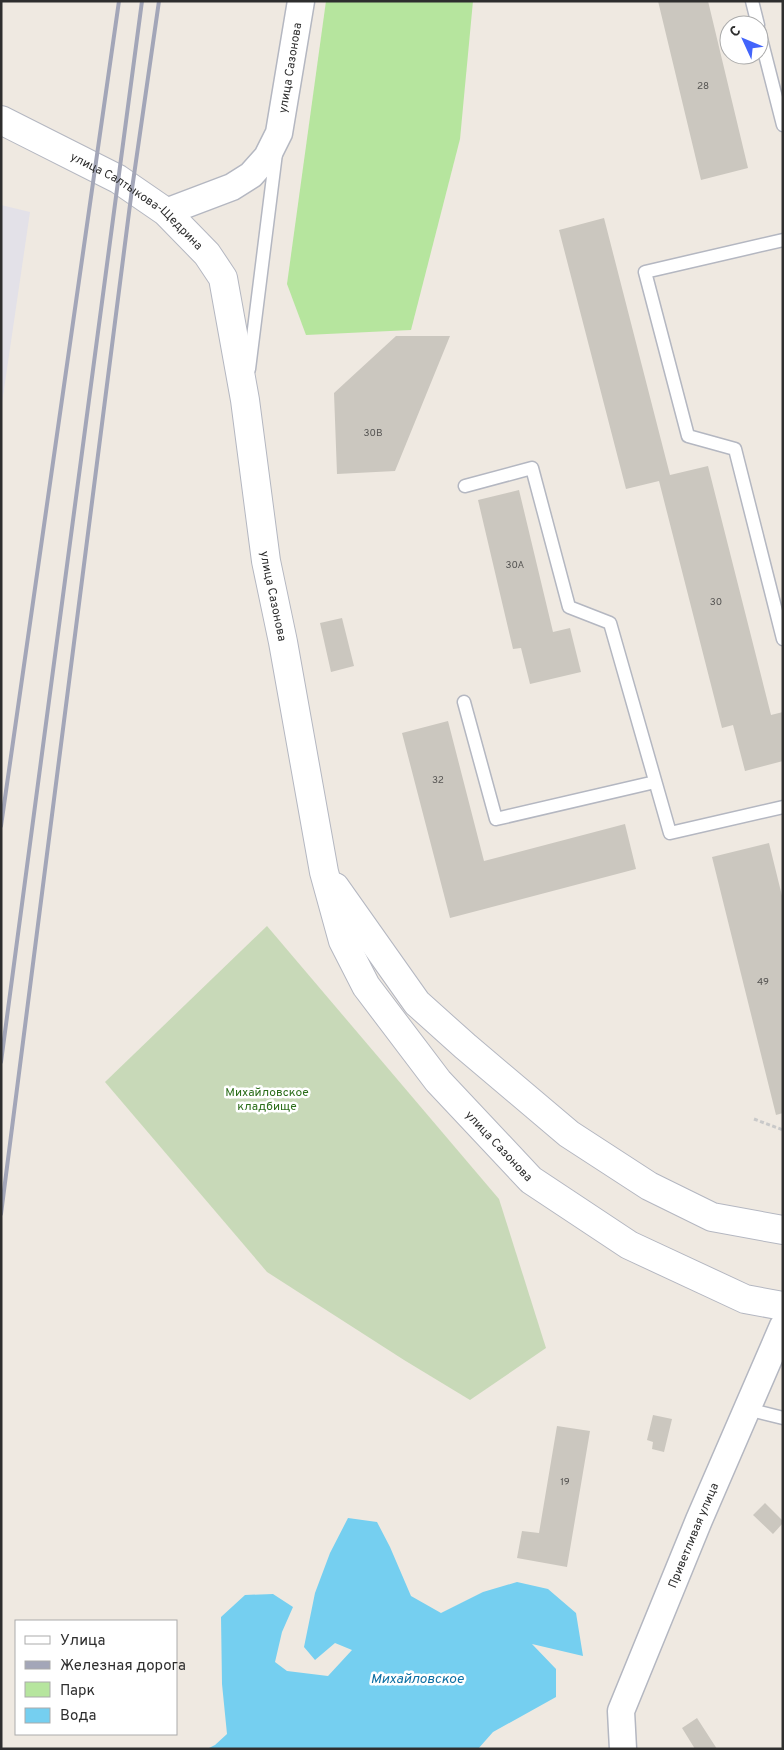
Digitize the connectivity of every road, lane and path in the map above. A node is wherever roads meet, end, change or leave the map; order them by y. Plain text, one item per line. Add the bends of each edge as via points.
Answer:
1 (301, 1) edge
2 (752, 1) edge
3 (756, 15) edge
4 (768, 65) edge
5 (1, 120) edge
6 (783, 125) edge
7 (279, 133) junction
8 (166, 212) junction
9 (783, 240) edge
10 (230, 319) joint
11 (245, 400) junction
12 (465, 486) dead end
13 (783, 639) edge
14 (464, 702) dead end
15 (655, 782) junction
16 (783, 807) edge
17 (324, 872) junction
18 (754, 1119) dead end
19 (783, 1130) edge
20 (783, 1230) edge
21 (783, 1306) edge
22 (783, 1326) edge
23 (747, 1408) junction
24 (783, 1418) edge
25 (623, 1749) edge

1 - 7 street, улица Сазонова
2 - 3 lane
4 - 6 lane
5 - 8 main road, улица Салтыкова-Щедрина via 118,179
7 - 8 street, улица Сазонова via 267,157 251,174 232,187
7 - 11 lane
8 - 10 main road, улица Салтыкова-Щедрина via 207,254 223,278
9 - 13 lane via 645,272 688,436 736,449
10 - 11 main road, улица Сазонова
11 - 17 main road, улица Сазонова via 266,561
12 - 15 lane via 532,468 569,607 610,623
14 - 15 lane via 496,819
15 - 16 lane via 670,833
17 - 20 main road, улица Сазонова via 417,1003 569,1134 649,1186 712,1217
17 - 21 main road, улица Сазонова via 343,941 366,986 438,1082 531,1180 629,1245 745,1299
18 - 19 path
22 - 23 street, Приветливая улица
23 - 24 lane
23 - 25 street, Приветливая улица via 621,1711

